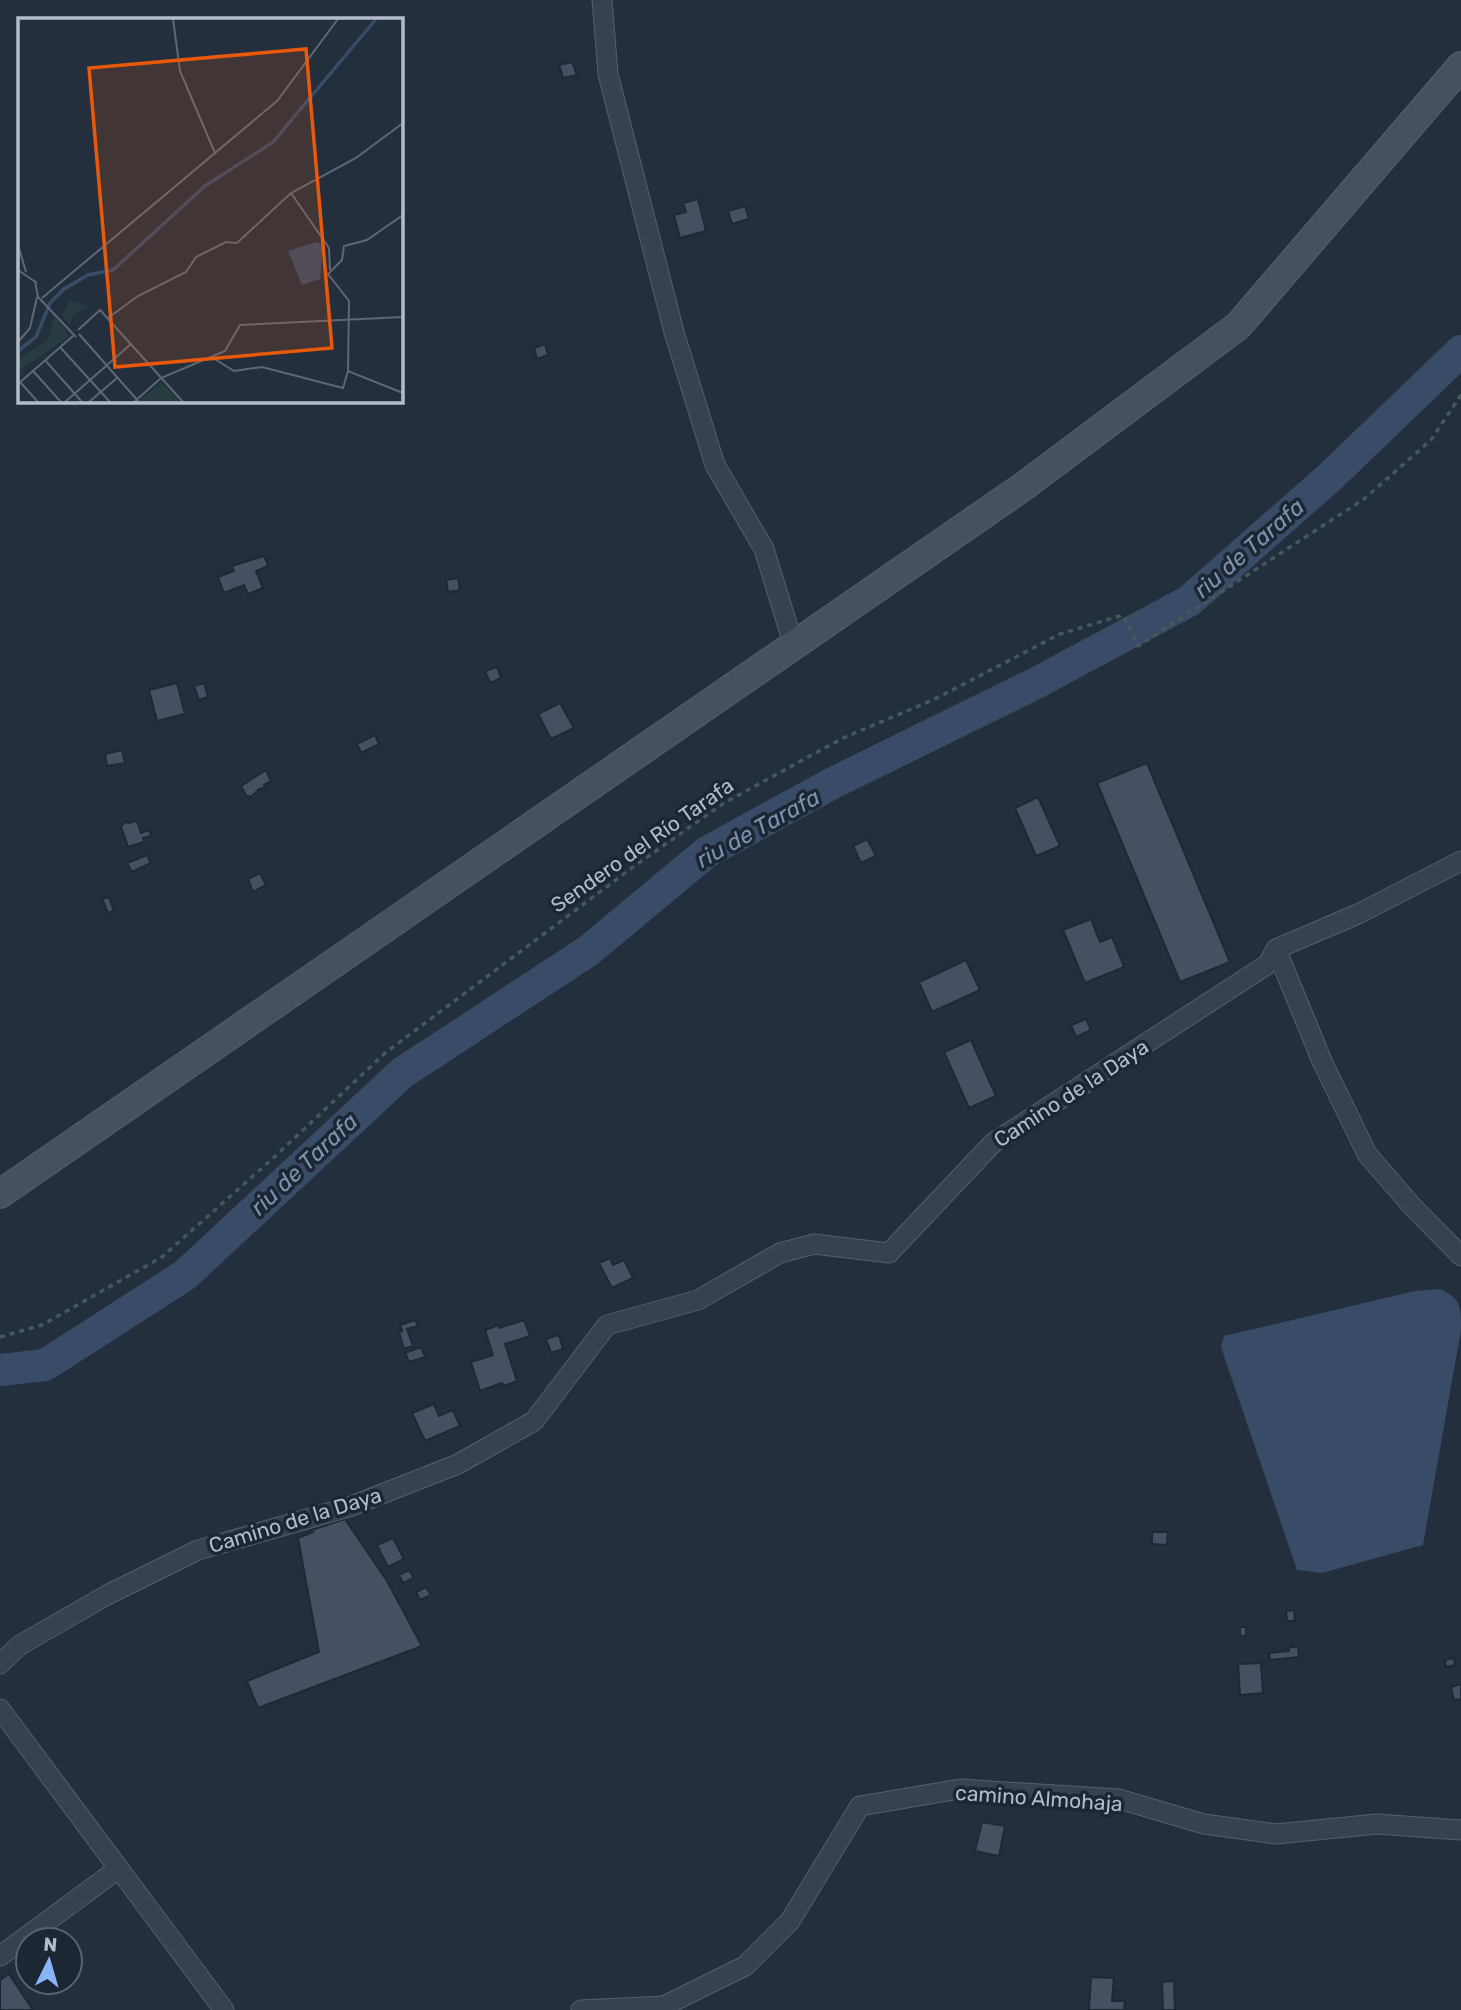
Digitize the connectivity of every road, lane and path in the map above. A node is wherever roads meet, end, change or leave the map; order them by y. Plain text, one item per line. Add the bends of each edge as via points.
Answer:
1 (602, 0) edge
2 (1461, 66) edge
3 (1461, 395) edge
4 (793, 643) junction
5 (1461, 861) edge
6 (1276, 949) junction
7 (0, 1194) edge
8 (1461, 1256) edge
9 (0, 1336) edge
10 (0, 1664) edge
11 (0, 1709) edge
12 (1461, 1830) edge
13 (118, 1869) junction
14 (0, 1956) edge
15 (667, 2008) edge
16 (224, 2010) edge
17 (581, 2010) edge

1 - 4 street via 607,74 674,332 715,465 764,550
2 - 4 main road via 1238,326 1024,486
3 - 9 path, Sendero del Río Tarafa via 1431,440 1364,499 1138,646 1123,615 1060,634 935,699 843,738 724,803 384,1054 162,1256 42,1325
4 - 7 main road
5 - 6 street, Camino de la Daya via 1358,914
6 - 8 street via 1367,1154
6 - 10 street, Camino de la Daya via 1268,964 993,1143 889,1252 814,1244 780,1253 698,1300 607,1325 534,1421 458,1464 349,1507 198,1550 20,1645
11 - 13 street
12 - 15 street, camino Almohaja via 1377,1824 1276,1834 1204,1824 1119,1799 960,1789 860,1806 790,1921 745,1966
13 - 14 street
13 - 16 street
15 - 17 street, camino Almohaja

